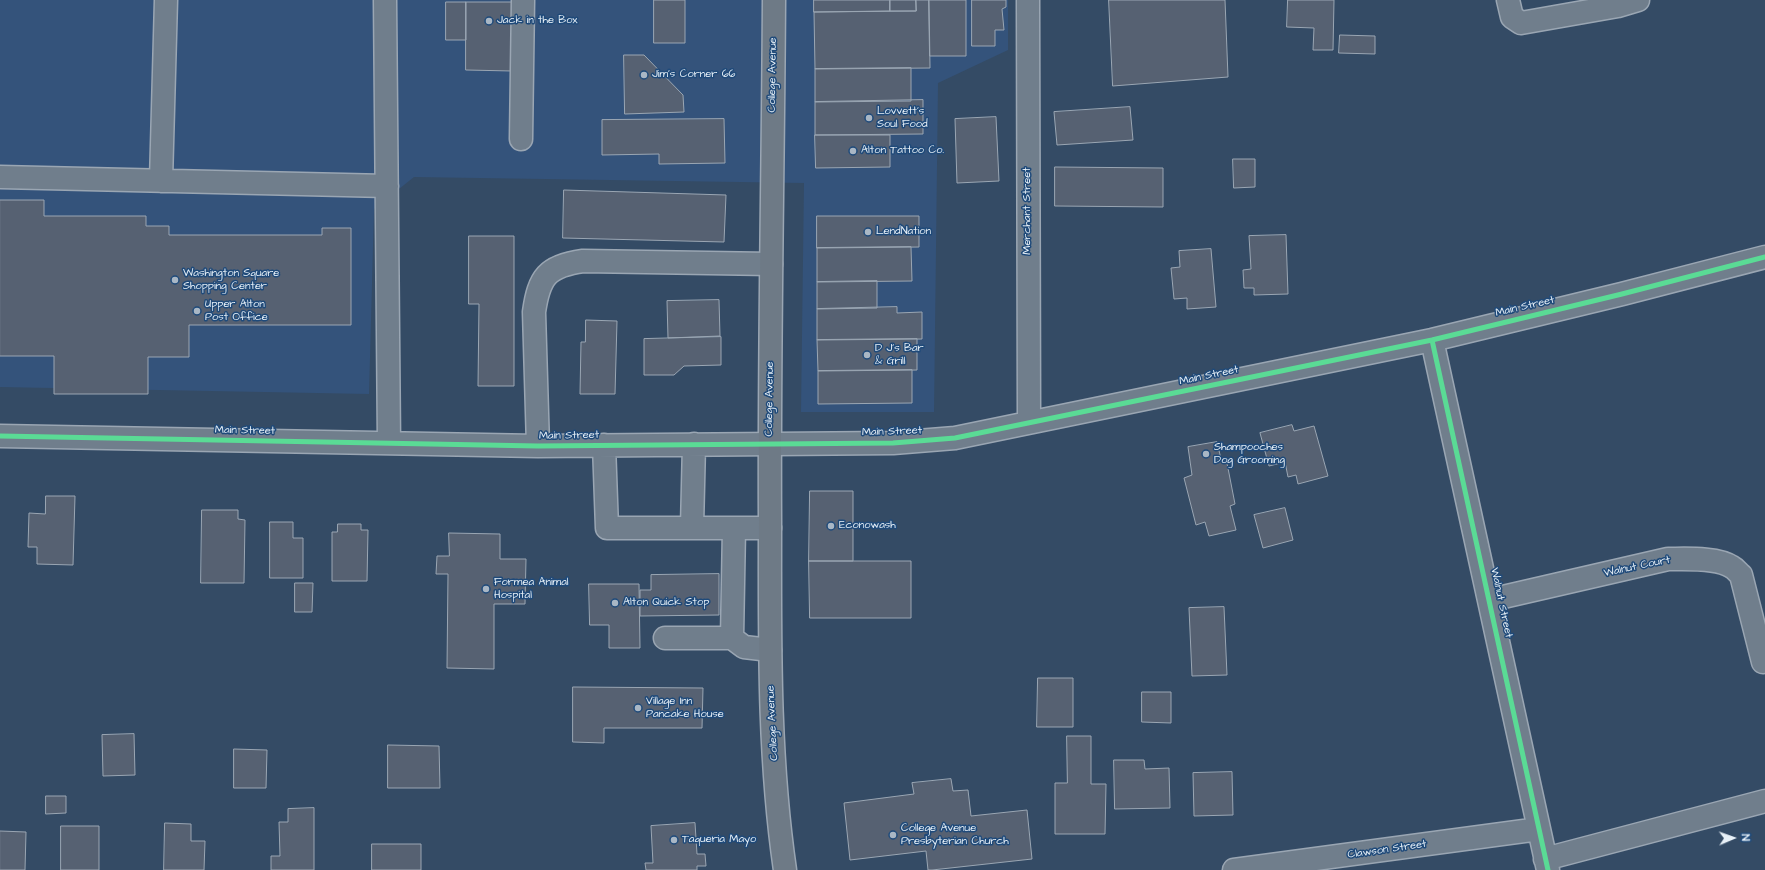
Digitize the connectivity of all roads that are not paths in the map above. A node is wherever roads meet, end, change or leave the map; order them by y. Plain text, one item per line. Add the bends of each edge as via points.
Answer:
1 (166, 0) edge
2 (385, 0) edge
3 (523, 0) edge
4 (774, 0) edge
5 (1028, 0) edge
6 (1508, 0) edge
7 (1638, 0) edge
8 (521, 139) dead end
9 (0, 178) edge
10 (161, 181) junction
11 (387, 186) junction
12 (1765, 257) edge
13 (771, 264) junction
14 (1432, 340) junction
15 (1029, 422) junction
16 (0, 436) edge
17 (389, 443) junction
18 (770, 443) junction
19 (694, 444) junction
20 (604, 445) junction
21 (538, 446) junction
22 (692, 527) junction
23 (734, 528) junction
24 (770, 528) junction
25 (1490, 600) junction
26 (665, 638) dead end
27 (732, 638) junction
28 (770, 650) junction
29 (1762, 662) dead end
30 (1765, 801) edge
31 (1539, 829) junction
32 (1546, 865) edge
33 (784, 870) edge
34 (1234, 870) edge

1 - 10 street
2 - 11 street
3 - 8 street
4 - 13 main road, College Avenue
5 - 15 street, Merchant Street
6 - 7 street via 1512,17 1521,23 1618,6
9 - 10 street
10 - 11 street
11 - 17 street
12 - 14 street, Main Street
13 - 18 main road, College Avenue
13 - 21 street via 583,261 566,264 553,270 541,282 534,312
14 - 15 street, Main Street
14 - 25 street, Walnut Street
15 - 18 street, Main Street via 937,440 893,443
16 - 17 street, Main Street
17 - 21 street, Main Street
18 - 19 street, Main Street
18 - 24 main road, College Avenue
19 - 20 street, Main Street
19 - 22 street
20 - 21 street, Main Street
20 - 22 street via 607,528
22 - 23 street
23 - 24 street
23 - 27 street
24 - 28 main road, College Avenue
25 - 29 street, Walnut Court via 1668,558 1722,563 1741,575
25 - 31 street, Walnut Street
26 - 27 street
27 - 28 street via 744,647
28 - 33 main road, College Avenue via 771,725
30 - 32 street
31 - 32 street, Walnut Street
31 - 34 street, Clawson Street

